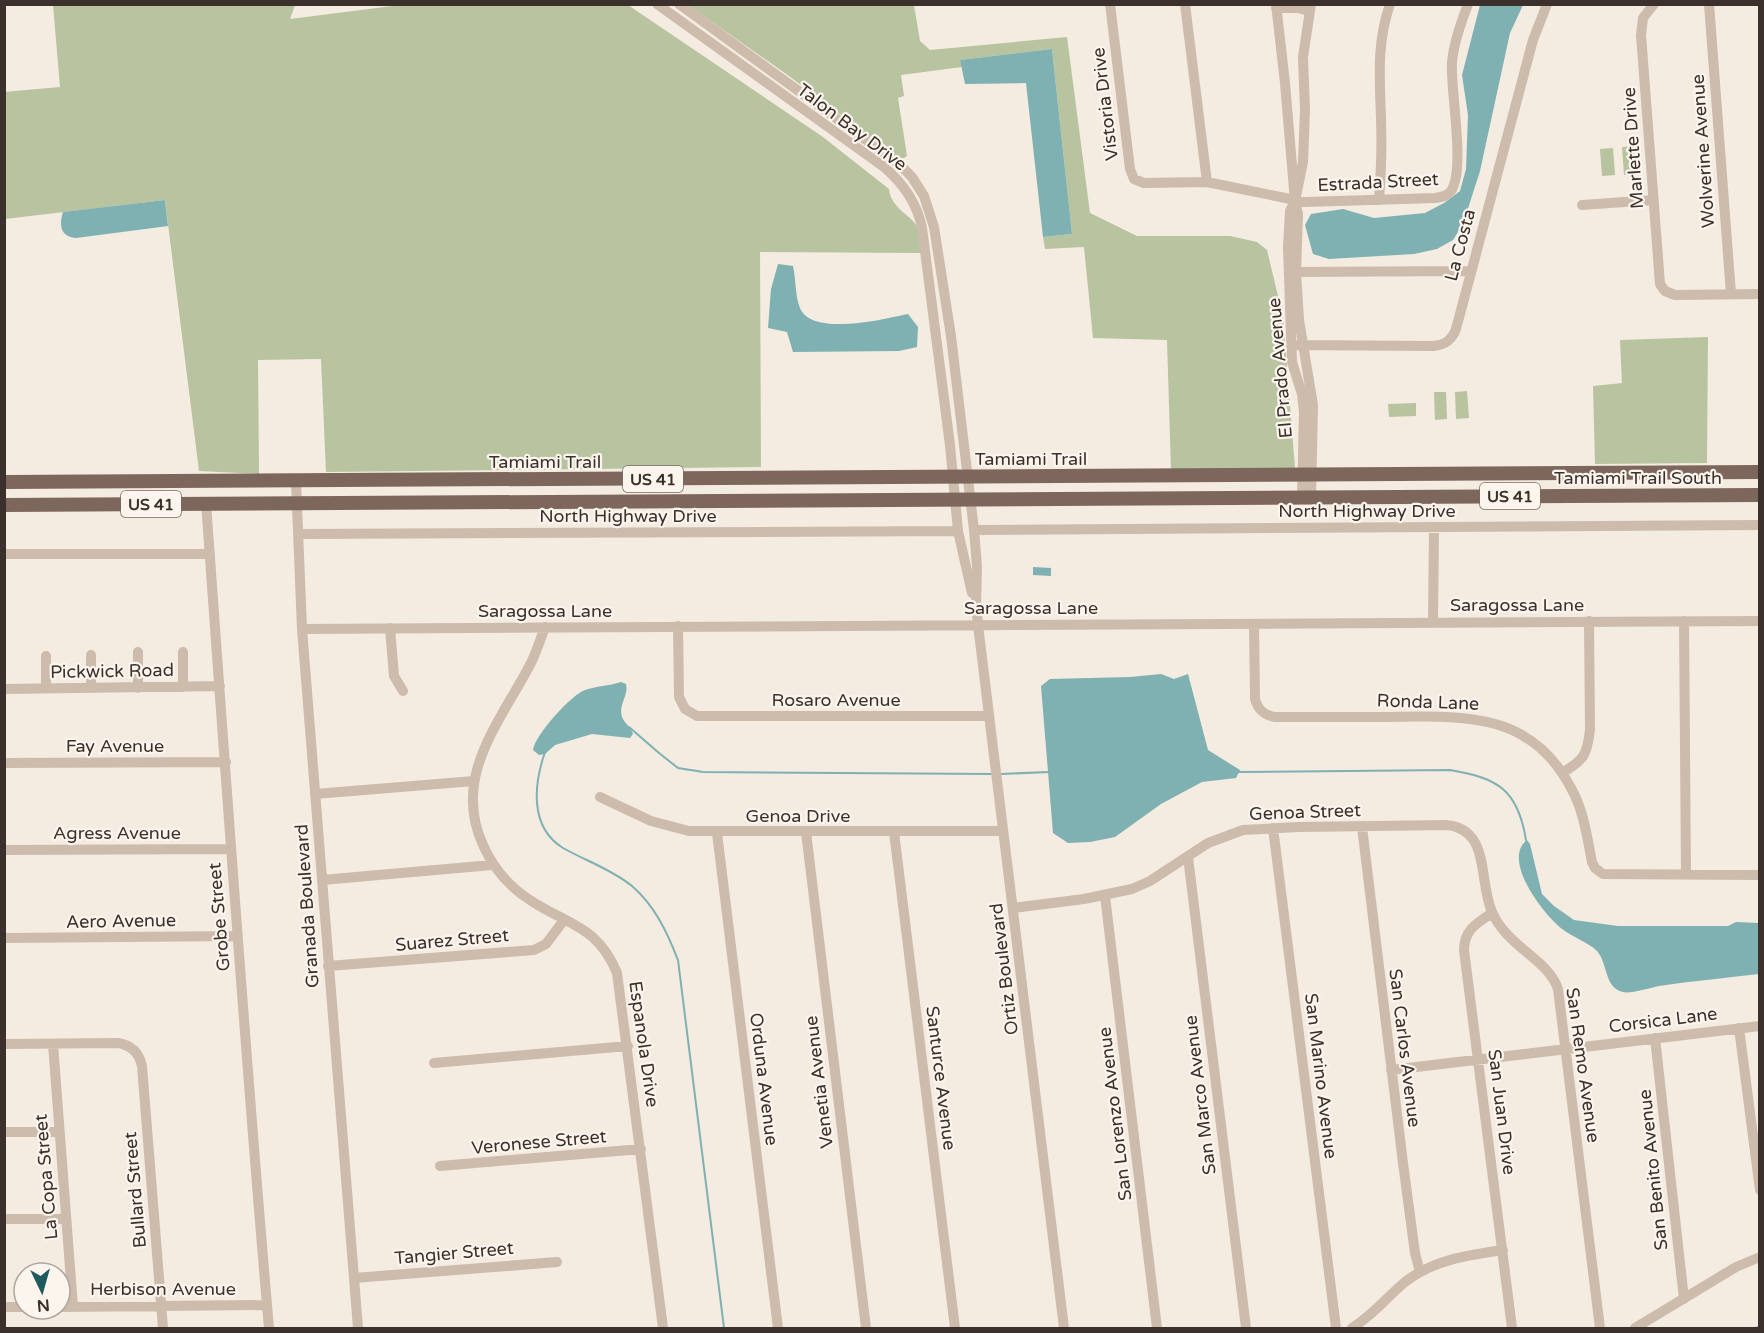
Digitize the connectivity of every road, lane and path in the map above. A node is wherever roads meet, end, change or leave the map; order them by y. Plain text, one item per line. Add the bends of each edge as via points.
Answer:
1 (657, 4) edge
2 (679, 4) edge
3 (1110, 4) edge
4 (1185, 4) edge
5 (1390, 4) edge
6 (1468, 4) edge
7 (1547, 4) edge
8 (1654, 4) edge
9 (1709, 4) edge
10 (1276, 6) edge
11 (1310, 8) edge
12 (1207, 182) junction
13 (1379, 200) junction
14 (1653, 200) junction
15 (1295, 201) junction
16 (1582, 205) dead end
17 (1470, 271) junction
18 (1292, 272) junction
19 (1731, 294) junction
20 (1760, 294) edge
21 (1297, 345) junction
22 (1760, 472) edge
23 (1307, 475) junction
24 (960, 477) junction
25 (296, 481) junction
26 (4, 482) edge
27 (1760, 495) edge
28 (1306, 498) junction
29 (962, 500) junction
30 (206, 503) junction
31 (297, 503) junction
32 (4, 505) edge
33 (1760, 525) edge
34 (1434, 527) junction
35 (974, 530) junction
36 (958, 531) junction
37 (298, 534) junction
38 (4, 554) edge
39 (210, 554) junction
40 (975, 605) junction
41 (1589, 621) junction
42 (1684, 621) junction
43 (1760, 621) edge
44 (1433, 623) junction
45 (1254, 624) junction
46 (978, 625) junction
47 (678, 626) junction
48 (545, 627) junction
49 (390, 628) junction
50 (302, 629) junction
51 (138, 652) dead end
52 (183, 652) dead end
53 (91, 655) dead end
54 (46, 656) dead end
55 (220, 686) junction
56 (183, 687) junction
57 (4, 688) edge
58 (46, 688) junction
59 (91, 688) junction
60 (138, 688) junction
61 (403, 691) dead end
62 (989, 716) junction
63 (226, 762) junction
64 (4, 763) edge
65 (1562, 773) junction
66 (474, 781) junction
67 (315, 794) junction
68 (600, 797) dead end
69 (1362, 827) junction
70 (1273, 828) junction
71 (1003, 831) junction
72 (806, 832) junction
73 (894, 832) junction
74 (717, 833) junction
75 (1470, 834) joint
76 (230, 849) junction
77 (4, 850) edge
78 (1188, 857) junction
79 (492, 865) junction
80 (1686, 875) junction
81 (1760, 875) edge
82 (322, 880) junction
83 (1104, 896) junction
84 (1013, 908) junction
85 (1492, 913) junction
86 (564, 920) junction
87 (238, 936) junction
88 (4, 938) edge
89 (328, 966) junction
90 (1760, 1026) edge
91 (1739, 1028) junction
92 (1655, 1038) junction
93 (4, 1044) edge
94 (52, 1044) junction
95 (628, 1046) junction
96 (1566, 1048) junction
97 (1479, 1059) junction
98 (434, 1063) dead end
99 (1391, 1070) junction
100 (1755, 1113) edge
101 (4, 1132) edge
102 (59, 1132) junction
103 (641, 1149) junction
104 (440, 1166) dead end
105 (1760, 1190) edge
106 (4, 1219) edge
107 (66, 1219) junction
108 (1503, 1250) junction
109 (1760, 1257) edge
110 (557, 1262) dead end
111 (1420, 1272) junction
112 (354, 1278) junction
113 (1684, 1299) junction
114 (267, 1305) junction
115 (161, 1306) junction
116 (73, 1307) joint
117 (163, 1329) edge
118 (269, 1329) edge
119 (358, 1329) edge
120 (663, 1329) edge
121 (778, 1329) edge
122 (866, 1329) edge
123 (956, 1329) edge
124 (1064, 1329) edge
125 (1157, 1329) edge
126 (1246, 1329) edge
127 (1336, 1329) edge
128 (1352, 1329) edge
129 (1512, 1329) edge
130 (1600, 1329) edge
131 (1635, 1329) edge

1 - 24 street, Talon Bay Drive via 884,168 910,196 922,228
2 - 24 street, Talon Bay Drive via 899,164 920,189 934,227 951,336
3 - 12 street, Vistoria Drive via 1131,175 1142,183
4 - 12 street
5 - 13 street via 1378,61 1382,145
6 - 13 street, Estrada Street via 1452,63 1457,143 1452,189 1439,198
7 - 17 street, La Costa via 1533,40
8 - 14 street, Marlette Drive via 1643,18 1641,30
9 - 19 street, Wolverine Avenue
10 - 11 street
10 - 15 street
11 - 15 street, El Prado Avenue via 1303,57 1302,162
12 - 15 street, Vistoria Drive
13 - 15 street, Estrada Street
14 - 16 street
14 - 19 street, Marlette Drive via 1659,278 1665,291 1675,295
15 - 18 street, El Prado Avenue via 1289,218
17 - 18 street
17 - 21 street, La Costa via 1456,329 1443,344
18 - 21 street, El Prado Avenue
19 - 20 street
21 - 23 street, El Prado Avenue via 1293,369 1308,399
22 - 23 main road, Tamiami Trail South / US 41
23 - 24 main road, Tamiami Trail / US 41
23 - 28 street, El Prado Avenue
24 - 25 main road, Tamiami Trail / US 41
24 - 29 street
25 - 26 main road, Tamiami Trail / US 41
25 - 31 street, Granada Boulevard
27 - 28 main road, Tamiami Trail South / US 41
28 - 29 main road, US 41
29 - 31 main road, US 41
29 - 35 street, Ortiz Boulevard
29 - 36 street, Ortiz Boulevard
30 - 31 main road, US 41
30 - 32 main road, US 41
30 - 39 street, Grobe Street
31 - 37 street, Granada Boulevard
33 - 34 street, North Highway Drive
34 - 35 street, North Highway Drive
34 - 44 street
35 - 40 street, Ortiz Boulevard
36 - 37 street, North Highway Drive
36 - 40 street, Ortiz Boulevard
37 - 50 street, Granada Boulevard
38 - 39 street
39 - 55 street, Grobe Street
40 - 46 street, Ortiz Boulevard
41 - 42 street, Saragossa Lane
41 - 44 street, Saragossa Lane
41 - 65 street via 1588,748 1581,761
42 - 43 street, Saragossa Lane
42 - 80 street
44 - 45 street, Saragossa Lane
45 - 46 street, Saragossa Lane
45 - 65 street, Ronda Lane via 1255,699 1262,712 1275,717 1480,719 1528,739
46 - 47 street, Saragossa Lane
46 - 62 street, Ortiz Boulevard
47 - 48 street, Saragossa Lane
47 - 62 street, Rosaro Avenue via 678,694 692,714
48 - 49 street, Saragossa Lane
48 - 66 street, Espanola Drive via 532,661 484,747
49 - 50 street, Saragossa Lane
49 - 61 street via 394,676
50 - 67 street, Granada Boulevard
51 - 60 street
52 - 56 street
53 - 59 street
54 - 58 street
55 - 56 street, Pickwick Road
55 - 63 street, Grobe Street
56 - 60 street, Pickwick Road
57 - 58 street, Pickwick Road
58 - 59 street, Pickwick Road
59 - 60 street, Pickwick Road
62 - 71 street, Ortiz Boulevard
63 - 64 street, Fay Avenue
63 - 76 street, Grobe Street
65 - 80 street, Ronda Lane via 1578,804 1595,868 1614,875
66 - 67 street
66 - 79 street, Espanola Drive via 475,823
67 - 82 street, Granada Boulevard
68 - 74 street, Genoa Drive via 670,828
69 - 70 street, Genoa Street
69 - 75 street, Genoa Street via 1446,825
69 - 99 street, San Carlos Avenue
70 - 78 street, Genoa Street via 1227,834
70 - 127 street, San Marino Avenue
71 - 73 street, Genoa Drive
71 - 84 street, Ortiz Boulevard
72 - 73 street, Genoa Drive
72 - 74 street, Genoa Drive
72 - 122 street, Venetia Avenue
73 - 123 street, Santurce Avenue
74 - 121 street, Orduna Avenue
75 - 85 street, San Remo Avenue via 1479,851
76 - 77 street, Agress Avenue
76 - 87 street, Grobe Street
78 - 83 street, Genoa Street via 1150,881
78 - 126 street, San Marco Avenue
79 - 82 street
79 - 86 street, Espanola Drive via 516,890
80 - 81 street
82 - 89 street, Granada Boulevard
83 - 84 street, Genoa Street
83 - 125 street, San Lorenzo Avenue
84 - 124 street, Ortiz Boulevard
85 - 96 street, San Remo Avenue via 1509,937 1553,979
85 - 97 street, San Juan Drive via 1472,927 1464,944
86 - 89 street, Suarez Street via 546,944 534,950
86 - 95 street, Espanola Drive via 590,934 613,962 620,983
87 - 88 street, Aero Avenue
87 - 114 street, Grobe Street
89 - 112 street, Granada Boulevard
90 - 91 street, Corsica Lane
91 - 92 street, Corsica Lane
91 - 100 street
92 - 96 street, Corsica Lane
92 - 113 street, San Benito Avenue
93 - 94 street
94 - 102 street, La Copa Street
94 - 115 street, Bullard Street via 118,1043 135,1050 142,1066
95 - 98 street
95 - 103 street, Espanola Drive
96 - 97 street, Corsica Lane
96 - 130 street, San Remo Avenue
97 - 99 street, Corsica Lane
97 - 108 street, San Juan Drive
99 - 111 street, San Carlos Avenue via 1414,1253
100 - 105 street
101 - 102 street
102 - 107 street, La Copa Street
103 - 104 street, Veronese Street
103 - 120 street, Espanola Drive
106 - 107 street
107 - 116 street, La Copa Street
108 - 111 street via 1455,1258
108 - 129 street, San Juan Drive
109 - 113 street
110 - 112 street, Tangier Street
111 - 128 street
112 - 119 street, Granada Boulevard
113 - 131 street
114 - 115 street, Herbison Avenue
114 - 118 street, Grobe Street
115 - 116 street, Herbison Avenue
115 - 117 street, Bullard Street

